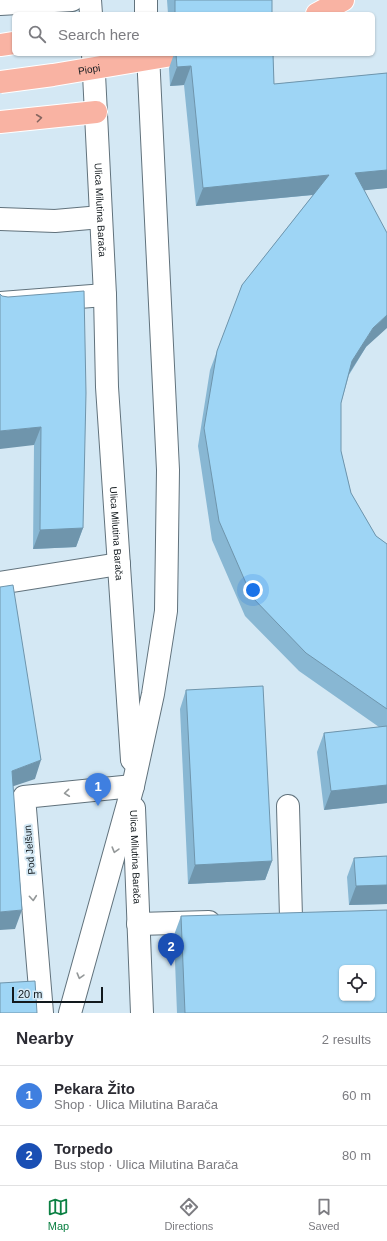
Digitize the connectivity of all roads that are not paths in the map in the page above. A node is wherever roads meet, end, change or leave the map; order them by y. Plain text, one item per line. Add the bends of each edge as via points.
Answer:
1 (0, 0) edge
2 (72, 0) edge
3 (90, 0) edge
4 (146, 0) edge
5 (343, 0) edge
6 (0, 4) edge
7 (91, 12) edge
8 (146, 12) edge
9 (321, 12) edge
10 (12, 43) edge
11 (0, 45) edge
12 (93, 56) edge
13 (148, 56) edge
14 (166, 56) edge
15 (0, 82) edge
16 (96, 112) junction
17 (0, 122) edge
18 (101, 217) junction
19 (0, 219) edge
20 (104, 295) junction
21 (0, 303) edge
22 (119, 564) junction
23 (0, 583) edge
24 (133, 786) junction
25 (288, 806) dead end
26 (269, 919) edge
27 (231, 921) edge
28 (138, 924) junction
29 (42, 1013) edge
30 (70, 1013) edge
31 (142, 1013) edge

1 - 6 street
2 - 6 street
3 - 7 street
4 - 8 street
5 - 9 main road
10 - 11 main road
12 - 16 street, Ulica Milutina Barača
13 - 24 street via 168,478 166,611 153,694
14 - 15 main road, Piopi, bridge
17 -> 16 main road
16 - 18 street, Ulica Milutina Barača
18 - 19 street via 55,221
18 - 20 street, Ulica Milutina Barača
20 - 21 street
20 - 22 street, Ulica Milutina Barača via 107,387
22 - 23 street
22 - 24 street, Ulica Milutina Barača
24 - 28 street, Ulica Milutina Barača
24 -> 29 street, Pod Jelšun via 24,797
24 -> 30 street
25 - 26 street via 299,918
27 - 28 street
28 - 31 street, Ulica Milutina Barača

